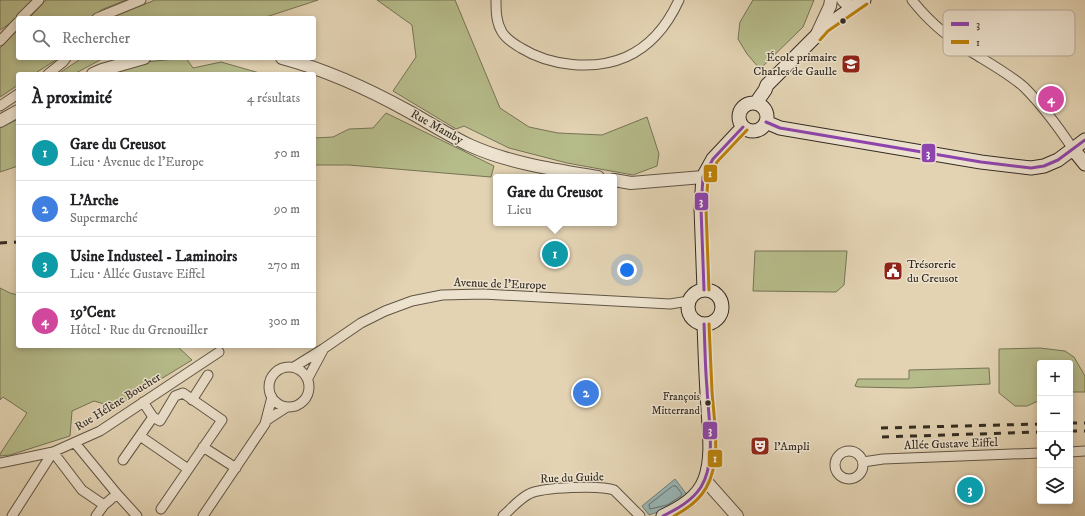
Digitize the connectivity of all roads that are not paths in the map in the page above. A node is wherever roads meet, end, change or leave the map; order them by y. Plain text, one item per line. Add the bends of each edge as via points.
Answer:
1 (39, 0) edge
2 (141, 0) edge
3 (496, 0) edge
4 (679, 0) edge
5 (831, 0) edge
6 (864, 0) edge
7 (912, 0) edge
8 (847, 4) edge
9 (24, 16) edge
10 (102, 16) edge
11 (16, 24) edge
12 (943, 32) edge
13 (816, 36) junction
14 (2, 37) edge
15 (978, 56) edge
16 (64, 60) edge
17 (137, 60) edge
18 (288, 60) edge
19 (50, 72) edge
20 (98, 72) edge
21 (16, 95) edge
22 (756, 103) junction
23 (0, 106) edge
24 (16, 112) edge
25 (0, 120) edge
26 (766, 122) junction
27 (743, 127) junction
28 (1085, 140) edge
29 (1073, 149) junction
30 (1085, 164) edge
31 (583, 174) edge
32 (703, 177) junction
33 (617, 181) edge
34 (704, 286) junction
35 (690, 301) junction
36 (704, 324) junction
37 (323, 349) junction
38 (220, 352) dead end
39 (294, 367) junction
40 (208, 375) dead end
41 (308, 378) junction
42 (272, 397) junction
43 (192, 400) junction
44 (143, 402) junction
45 (287, 407) junction
46 (153, 417) junction
47 (267, 420) junction
48 (140, 436) junction
49 (75, 443) junction
50 (203, 447) junction
51 (1085, 451) edge
52 (53, 452) junction
53 (1073, 452) edge
54 (1037, 453) edge
55 (123, 460) dead end
56 (863, 462) dead end
57 (0, 463) edge
58 (236, 468) junction
59 (188, 469) junction
60 (704, 480) junction
61 (117, 494) junction
62 (104, 505) junction
63 (161, 509) dead end
64 (12, 516) edge
65 (96, 516) edge
66 (138, 516) edge
67 (203, 516) edge
68 (503, 516) edge
69 (640, 516) edge
70 (663, 516) edge
71 (737, 516) edge

1 - 9 street
2 - 10 street
3 - 4 street via 496,17 502,33 514,44 546,60 580,65 612,62 632,54 652,40 665,25
5 - 13 street
6 - 8 main road
7 - 12 street via 924,16
8 - 13 main road
11 - 14 street
13 - 22 main road via 767,85
15 - 29 street via 1024,88
16 - 19 street
17 - 20 street
18 - 31 street, Rue Mamby via 341,79 488,152
21 - 23 street
22 - 26 main road via 764,108
22 - 27 main road via 747,104 741,110 739,119
24 - 25 street
26 - 27 main road via 756,131
26 - 29 main road via 780,128 1031,168 1058,160
27 - 32 main road via 713,159
28 - 29 main road
29 - 30 main road
32 - 33 street via 631,183
32 - 34 main road via 701,208
34 - 35 main road
34 - 36 main road via 721,300 722,305 718,319
35 - 36 main road via 688,306 691,316
35 - 37 street, Avenue de l'Europe via 670,304 483,294 442,295 386,311 361,323
36 - 60 main road via 709,441
37 - 39 street, Avenue de l'Europe
37 - 41 street, Avenue de l'Europe
38 - 44 street, Rue Hélène Boucher
39 - 41 street via 300,369
39 - 42 street via 283,367 273,374 269,386
40 - 43 street
41 - 45 street via 310,387 306,398 297,406
42 - 45 street via 278,404
42 - 47 street
43 - 46 street via 183,393 175,396 160,421
43 - 50 street via 222,420
44 - 46 street
44 - 49 street, Rue Hélène Boucher via 100,431
45 - 47 street
46 - 48 street
47 - 58 street
48 - 55 street
48 - 59 street
49 - 52 street, Rue Hélène Boucher
49 - 61 street
50 - 58 street
50 - 59 street
51 - 53 street
52 - 57 street, Rue Hélène Boucher
52 - 62 street via 82,490
52 - 64 street
54 - 56 street, Allée Gustave Eiffel via 882,459
58 - 67 street
59 - 63 street
60 - 70 main road via 688,502
60 - 71 street
61 - 62 street
61 - 66 street
62 - 65 street
68 - 69 street, Rue du Guide via 522,498 539,490 609,488

